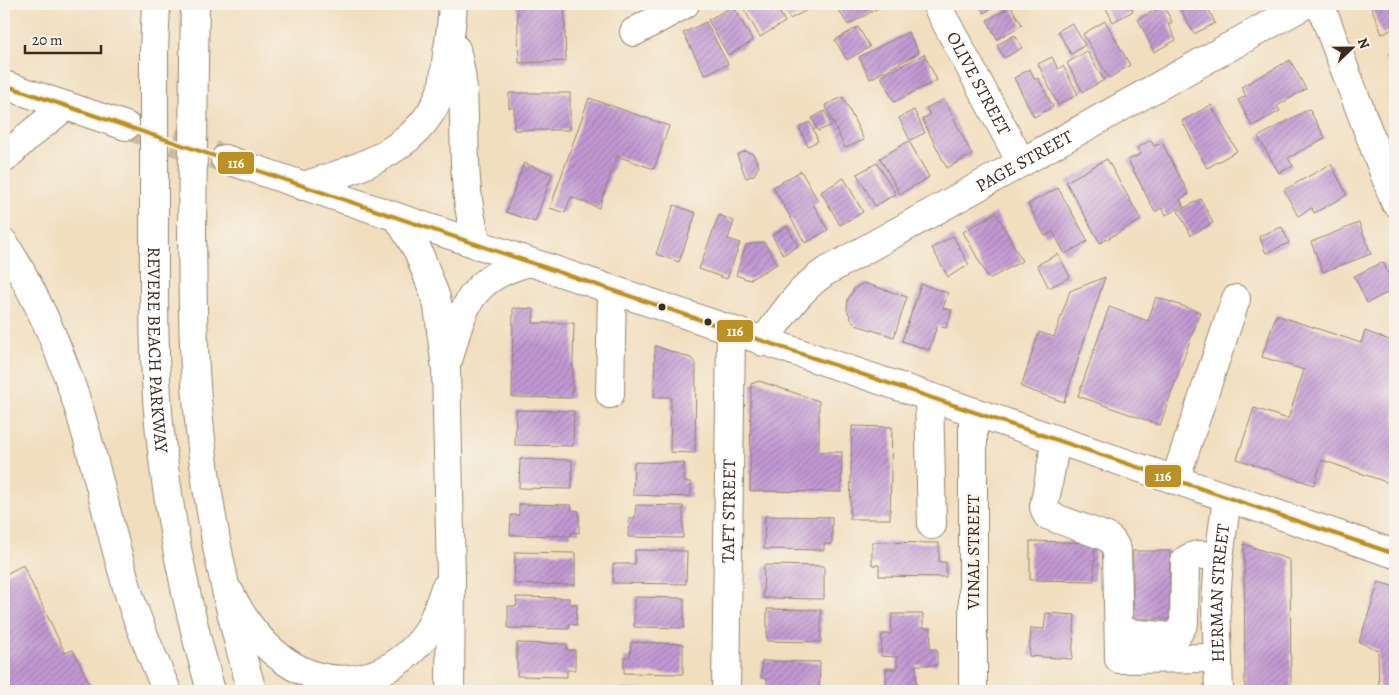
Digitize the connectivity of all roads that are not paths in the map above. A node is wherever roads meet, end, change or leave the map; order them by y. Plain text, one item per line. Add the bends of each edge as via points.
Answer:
1 (156, 4) edge
2 (195, 4) edge
3 (686, 4) edge
4 (936, 4) edge
5 (1306, 4) edge
6 (1320, 4) edge
7 (452, 13) edge
8 (634, 32) dead end
9 (4, 85) edge
10 (66, 106) junction
11 (126, 126) tunnel mouth
12 (4, 159) edge
13 (225, 159) tunnel mouth
14 (1021, 162) junction
15 (303, 186) junction
16 (1395, 202) edge
17 (398, 218) junction
18 (4, 243) edge
19 (478, 245) junction
20 (529, 262) junction
21 (612, 291) junction
22 (1236, 299) dead end
23 (732, 331) junction
24 (763, 342) junction
25 (446, 369) junction
26 (610, 394) dead end
27 (928, 397) junction
28 (973, 412) junction
29 (1056, 440) junction
30 (1175, 480) junction
31 (1227, 498) junction
32 (932, 525) dead end
33 (1395, 554) edge
34 (1219, 557) junction
35 (222, 572) junction
36 (451, 575) junction
37 (1119, 632) junction
38 (1218, 658) junction
39 (167, 691) edge
40 (211, 691) edge
41 (252, 691) edge
42 (450, 691) edge
43 (726, 691) edge
44 (973, 691) edge
45 (1219, 691) edge

1 - 40 main road, REVERE BEACH PARKWAY, bridge via 154,219 158,409 176,546
2 - 35 main road, REVERE BEACH PARKWAY, bridge via 194,351 206,485
3 - 8 main road
4 - 14 main road, OLIVE STREET
5 - 14 main road, PAGE STREET
6 - 16 main road
7 - 15 main road via 442,84 433,108 418,127 404,142 374,160
7 - 19 main road via 463,88 464,177
9 - 10 main road
10 - 11 main road
10 - 12 main road
13 - 15 main road
14 - 24 main road, PAGE STREET via 825,272 797,296
15 - 17 main road
17 - 19 main road
17 - 25 main road, REVERE BEACH PARKWAY via 418,251 438,306
18 - 39 main road via 29,288 67,375 133,606
19 - 20 main road
20 - 21 main road
20 - 25 main road, REVERE BEACH PARKWAY via 492,278 472,297 462,314
21 - 23 main road
21 - 26 main road
22 - 30 main road
23 - 24 main road
23 - 43 main road, TAFT STREET
24 - 27 main road
25 - 36 main road, REVERE BEACH PARKWAY
27 - 28 main road
27 - 32 main road
28 - 29 main road
28 - 44 main road, VINAL STREET
29 - 30 main road
29 - 37 main road via 1045,512 1112,541 1117,550
30 - 31 main road
31 - 33 main road
31 - 34 main road, HERMAN STREET
34 - 37 main road via 1199,554 1185,561 1184,624 1177,635
34 - 38 main road, HERMAN STREET via 1216,606
35 - 36 main road, REVERE BEACH PARKWAY via 241,614 273,652 303,672 336,680 378,673 411,651 425,636
35 - 41 main road, REVERE BEACH PARKWAY
36 - 42 main road, REVERE BEACH PARKWAY
37 - 38 main road via 1119,659
38 - 45 main road, HERMAN STREET

